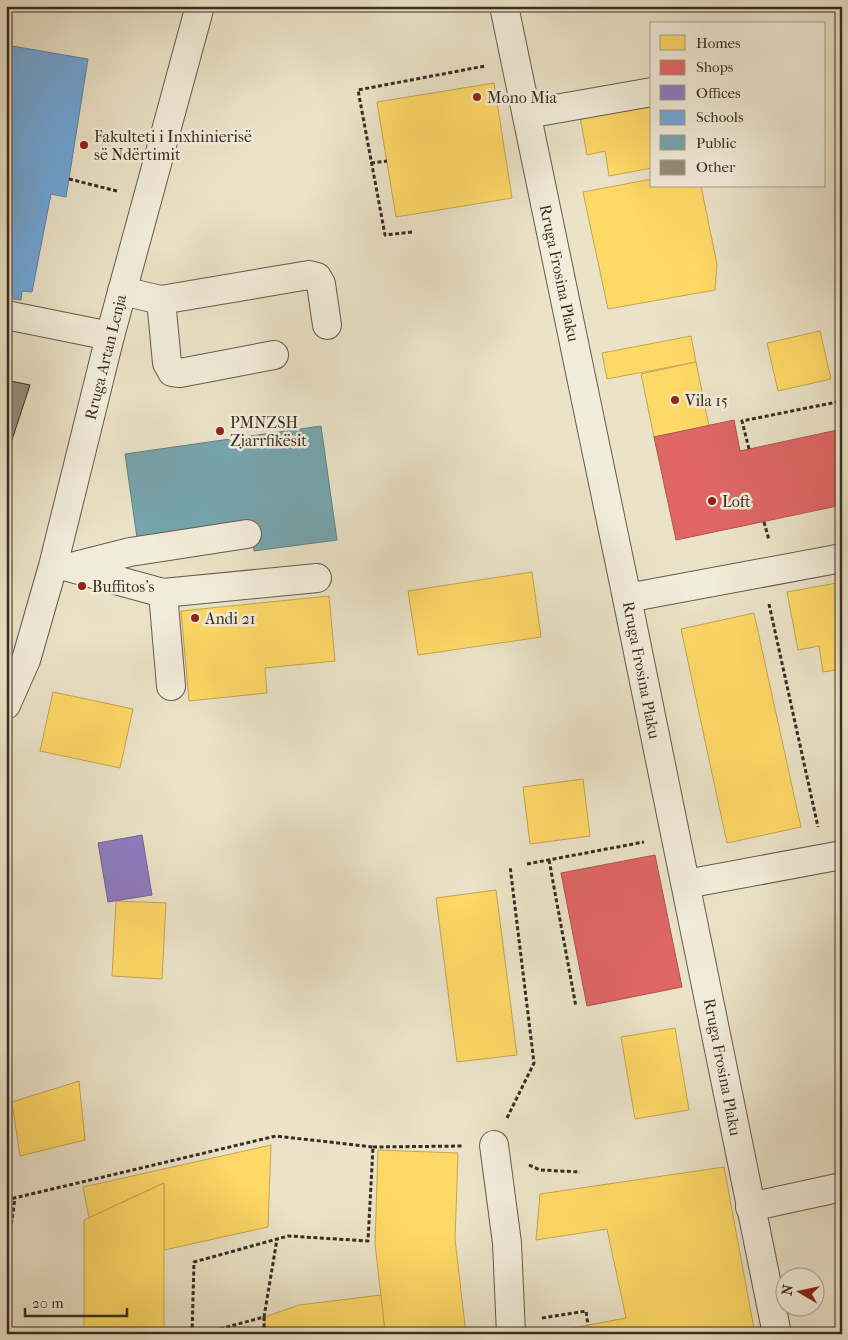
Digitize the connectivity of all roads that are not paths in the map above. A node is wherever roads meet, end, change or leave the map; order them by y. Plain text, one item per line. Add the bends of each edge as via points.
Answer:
1 (200, 6) edge
2 (504, 6) edge
3 (650, 92) edge
4 (527, 114) junction
5 (122, 291) junction
6 (161, 300) junction
7 (6, 316) edge
8 (327, 326) dead end
9 (110, 336) junction
10 (274, 355) dead end
11 (247, 534) dead end
12 (842, 558) edge
13 (61, 566) junction
14 (317, 578) dead end
15 (163, 593) junction
16 (627, 598) junction
17 (16, 658) edge
18 (171, 686) dead end
19 (6, 706) edge
20 (833, 857) edge
21 (686, 884) junction
22 (494, 1145) road end
23 (842, 1187) edge
24 (750, 1207) junction
25 (511, 1329) edge
26 (777, 1334) edge

1 - 5 street, Rruga Artan Lenja
2 - 4 street, Rruga Frosina Plaku
3 - 4 street
4 - 16 street, Rruga Frosina Plaku
5 - 6 street
5 - 9 street, Rruga Artan Lenja
6 - 8 street via 309,275 317,277 321,284
6 - 10 street via 167,363 172,372
7 - 9 street
9 - 13 street, Rruga Artan Lenja
11 - 13 street
12 - 16 street
13 - 15 street
13 - 17 street, Rruga Artan Lenja
14 - 15 street
15 - 18 street
16 - 21 street, Rruga Frosina Plaku
17 - 19 street, Rruga Artan Lenja
20 - 21 street
21 - 24 street, Rruga Frosina Plaku
22 - 25 street via 507,1243
23 - 24 street
24 - 26 street, Rruga Frosina Plaku

